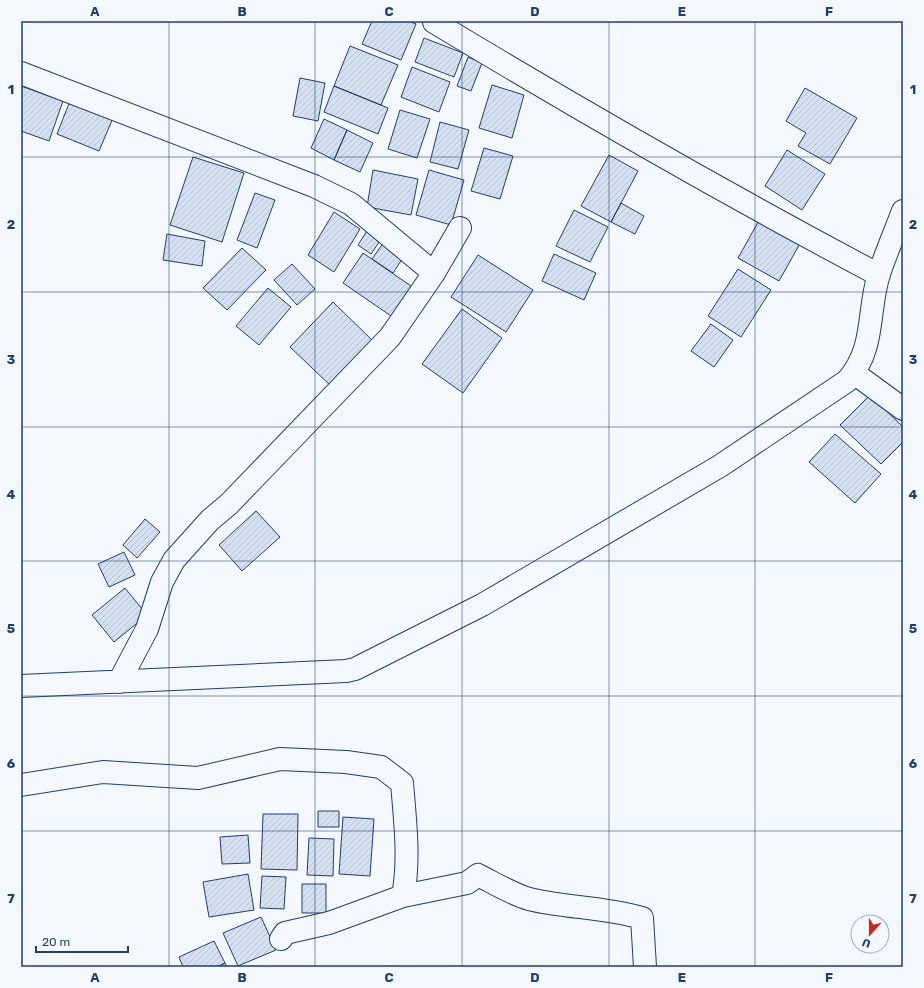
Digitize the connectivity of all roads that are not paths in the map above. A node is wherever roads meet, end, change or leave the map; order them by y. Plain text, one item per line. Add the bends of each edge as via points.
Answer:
1 (434, 22) dead end
2 (21, 73) edge
3 (903, 211) edge
4 (460, 228) dead end
5 (434, 273) junction
6 (879, 275) junction
7 (854, 374) junction
8 (903, 409) edge
9 (119, 682) junction
10 (21, 686) edge
11 (21, 785) edge
12 (403, 896) junction
13 (281, 939) dead end
14 (645, 967) edge

1 - 6 street via 567,102
2 - 5 street via 314,186 351,204
3 - 6 street
4 - 5 street
5 - 9 street via 390,337 174,560 162,582 147,629
6 - 7 street via 867,346
7 - 8 street
7 - 9 street via 720,466 482,605 355,669
9 - 10 street
11 - 12 street via 103,772 198,778 280,759 346,762 381,767 402,783 406,836
12 - 13 street via 329,922 285,933
12 - 14 street via 467,883 478,875 527,898 629,914 642,918

